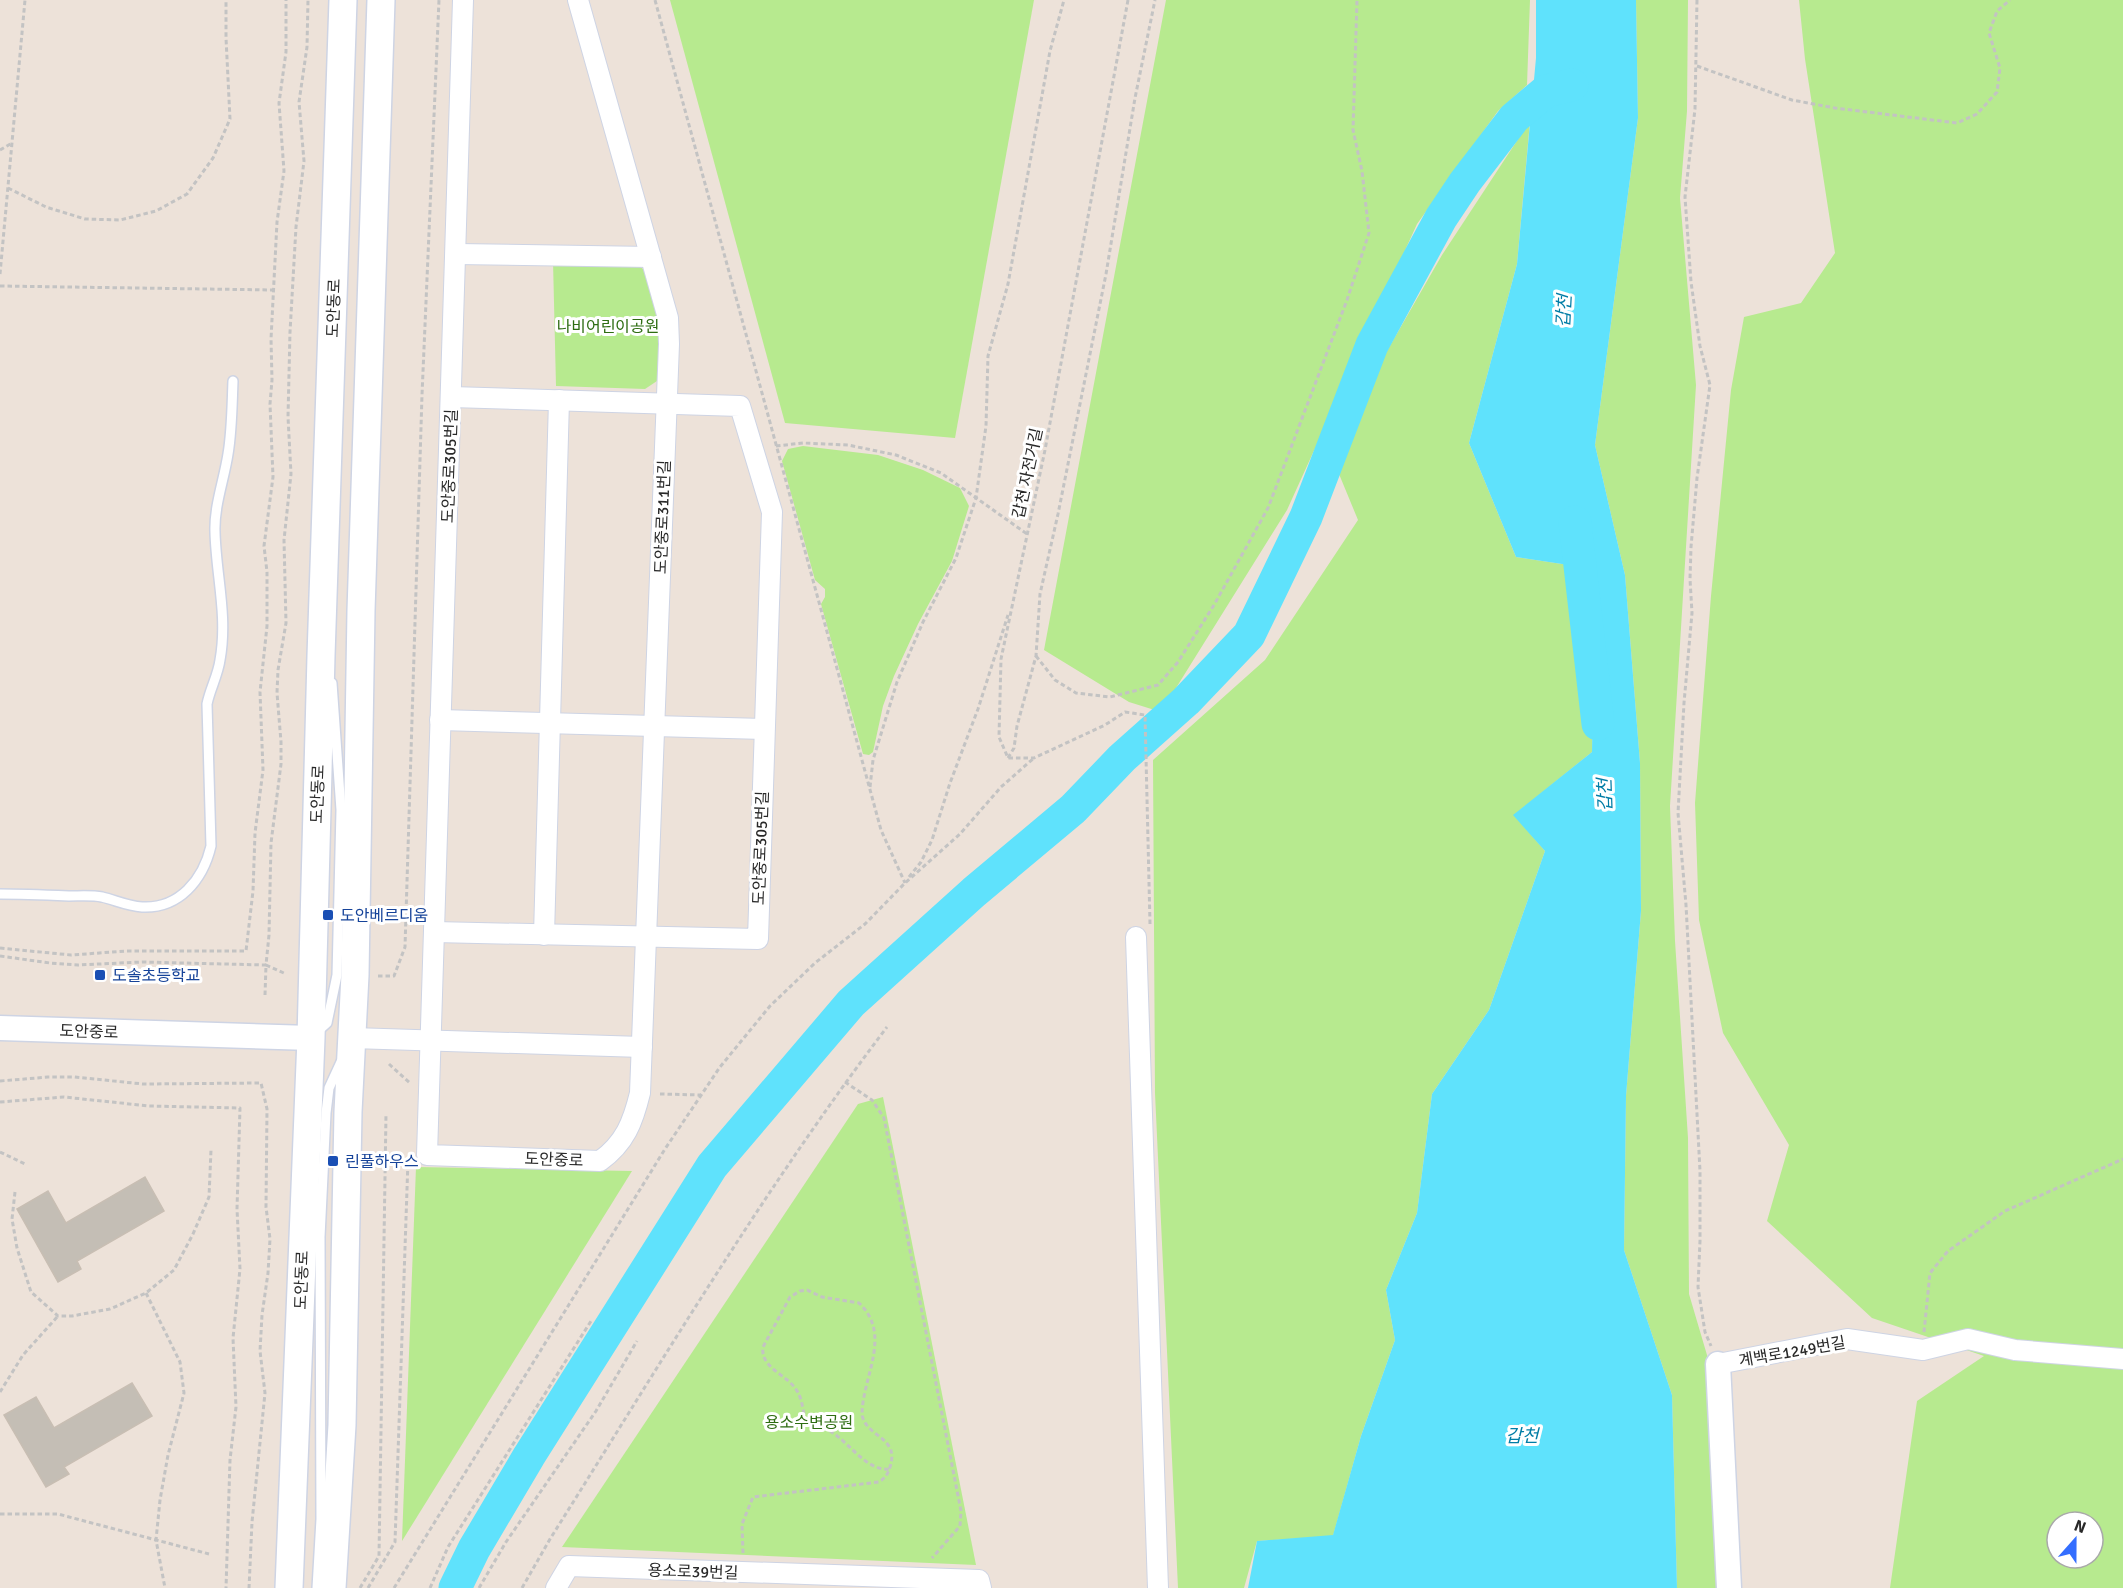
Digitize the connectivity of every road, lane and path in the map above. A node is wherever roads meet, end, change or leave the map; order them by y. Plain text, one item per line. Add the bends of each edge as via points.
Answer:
1 (25, 0) edge
2 (226, 0) edge
3 (286, 0) edge
4 (308, 0) edge
5 (343, 0) edge
6 (381, 0) edge
7 (439, 0) edge
8 (463, 0) edge
9 (578, 0) edge
10 (655, 0) edge
11 (1064, 0) edge
12 (1128, 0) edge
13 (1155, 0) edge
14 (1357, 0) edge
15 (1697, 0) edge
16 (2010, 0) edge
17 (1696, 66) junction
18 (12, 143) junction
19 (0, 150) edge
20 (8, 188) junction
21 (456, 254) junction
22 (651, 256) junction
23 (0, 274) edge
24 (0, 286) edge
25 (274, 290) junction
26 (233, 381) dead end
27 (451, 397) junction
28 (559, 400) junction
29 (667, 404) junction
30 (776, 446) junction
31 (976, 498) junction
32 (1027, 534) junction
33 (1012, 603) junction
34 (1036, 656) junction
35 (440, 720) junction
36 (550, 723) junction
37 (655, 726) junction
38 (764, 729) junction
39 (1008, 758) junction
40 (1034, 758) junction
41 (1148, 763) dead end
42 (869, 789) junction
43 (905, 883) junction
44 (0, 894) edge
45 (434, 932) junction
46 (544, 935) junction
47 (646, 937) junction
48 (1136, 938) dead end
49 (0, 948) edge
50 (0, 956) edge
51 (266, 965) junction
52 (286, 974) dead end
53 (372, 975) dead end
54 (265, 994) dead end
55 (887, 1027) dead end
56 (0, 1028) edge
57 (311, 1038) junction
58 (352, 1038) junction
59 (430, 1041) junction
60 (642, 1047) junction
61 (389, 1064) dead end
62 (0, 1080) edge
63 (845, 1082) junction
64 (411, 1084) dead end
65 (640, 1093) junction
66 (702, 1095) junction
67 (0, 1102) edge
68 (386, 1114) dead end
69 (211, 1150) dead end
70 (0, 1152) edge
71 (408, 1154) dead end
72 (2123, 1159) edge
73 (25, 1164) dead end
74 (15, 1192) dead end
75 (146, 1293) junction
76 (57, 1316) junction
77 (591, 1321) dead end
78 (637, 1341) dead end
79 (1923, 1350) junction
80 (2123, 1359) edge
81 (1718, 1364) junction
82 (0, 1392) edge
83 (890, 1469) junction
84 (0, 1514) edge
85 (156, 1540) junction
86 (209, 1554) dead end
87 (932, 1558) dead end
88 (741, 1572) edge
89 (165, 1588) edge
90 (226, 1588) edge
91 (249, 1588) edge
92 (289, 1588) edge
93 (317, 1588) edge
94 (332, 1588) edge
95 (360, 1588) edge
96 (368, 1588) edge
97 (395, 1588) edge
98 (430, 1588) edge
99 (478, 1588) edge
100 (522, 1588) edge
101 (556, 1588) edge
102 (981, 1588) edge
103 (1158, 1588) edge
104 (1729, 1588) edge

1 - 18 path
2 - 20 path via 230,118 213,158 187,194 156,211 120,220 85,219 45,207
3 - 25 path via 286,52 279,103 284,171
4 - 51 path via 307,46 299,102 304,161 290,332 291,474 283,565 286,623 277,693 281,764 271,843
5 - 57 main road, 도안동로
6 - 58 main road
7 - 53 path via 421,407 405,947 394,976
8 - 21 street, 도안중로305번길
9 - 22 street, 도안중로311번길
10 - 30 path
11 - 31 path via 1050,51 1008,284 988,356 986,426
12 - 32 path, 갑천 자전거길
13 - 34 path via 1106,274 1040,594
14 - 34 path via 1353,130 1368,233 1347,300 1268,508 1215,605 1158,685 1110,697 1076,693 1056,680
15 - 17 path
16 - 17 path via 1997,11 1989,33 2000,68 1997,92 1977,114 1957,123 1792,100
17 - 81 path via 1685,197 1691,282 1710,384 1691,547 1692,613 1678,813 1699,1159 1698,1287 1705,1332
18 - 19 path
18 - 20 path
20 - 23 path
21 - 22 street
21 - 27 street, 도안중로305번길
22 - 29 street, 도안중로311번길 via 668,318
24 - 25 path
25 - 49 path via 270,404 273,477 264,546 267,626 260,692 263,770 246,951 70,955
26 - 44 lane via 228,453 215,525 223,640 207,704 211,846 207,862 194,885 159,907 140,907 102,897
27 - 28 street
27 - 35 street, 도안중로305번길
28 - 29 street
28 - 36 street
29 - 37 street, 도안중로311번길
29 - 38 street, 도안중로305번길 via 740,406 772,512
30 - 31 path via 848,445 896,455 941,473
30 - 42 path
31 - 32 path
31 - 42 path via 957,558 897,682 873,760
32 - 33 path, 갑천 자전거길
33 - 39 path, 갑천 자전거길 via 998,697 999,737
33 - 43 path via 932,840
34 - 39 path via 1014,748
35 - 36 street
35 - 45 street, 도안중로305번길
36 - 37 street
36 - 46 street
37 - 38 street
37 - 47 street, 도안중로311번길
38 - 47 street, 도안중로305번길 via 758,939
39 - 40 path
40 - 41 path via 1125,712 1145,715
40 - 43 path via 1001,787 960,834
42 - 43 path via 881,830
43 - 66 path via 865,924 815,963 770,1006
45 - 46 street, 도안중로305번길
45 - 59 street, 도안중로305번길
46 - 47 street, 도안중로305번길
47 - 60 street, 도안중로311번길
48 - 103 street
50 - 51 path via 78,964
51 - 52 path
51 - 54 path
55 - 63 path
56 - 57 street, 도안중로
57 - 58 main road, 도안중로
57 - 92 main road, 도안동로
58 - 59 street, 도안중로
58 - 93 lane via 329,1088 326,1113 320,1237 321,1519
58 - 94 main road via 342,1425
59 - 60 street, 도안중로
59 - 65 street, 도안중로 via 427,1155 600,1161 615,1150 634,1118
60 - 65 street, 도안중로
61 - 64 path
62 - 91 path via 65,1077 142,1084 261,1083 267,1109 266,1207 270,1239 260,1351 265,1393
63 - 87 path via 872,1100 884,1118 961,1511 960,1526
63 - 100 path via 753,1220
65 - 66 path
66 - 97 path
67 - 90 path via 64,1097 149,1106 240,1108 240,1269 233,1338 236,1407 230,1460
68 - 95 path via 379,1556
69 - 75 path via 209,1197 193,1234 174,1270
70 - 73 path
71 - 96 path via 395,1542
72 - 79 path via 2005,1211 1948,1251 1930,1273
74 - 76 path via 12,1219 31,1292
75 - 76 path via 110,1308
75 - 85 path via 180,1362 184,1393 168,1455
76 - 82 path via 23,1355
77 - 98 path via 448,1547
78 - 99 path via 596,1411
79 - 80 street, 계백로1249번길 via 1968,1339 2015,1350
79 - 81 street, 계백로1249번길 via 1847,1339
81 - 104 street, 계백로1249번길
83 - 83 path via 893,1456 889,1444 864,1424 862,1416 876,1339 870,1316 859,1303 800,1291 790,1297 762,1354 795,1388 806,1421 834,1433 873,1465
83 - 88 path via 879,1482 753,1497 742,1524
84 - 85 path via 58,1514
85 - 86 path
85 - 89 path
88 - 101 street, 용소로39번길 via 569,1566
88 - 102 street, 용소로39번길 via 979,1580

